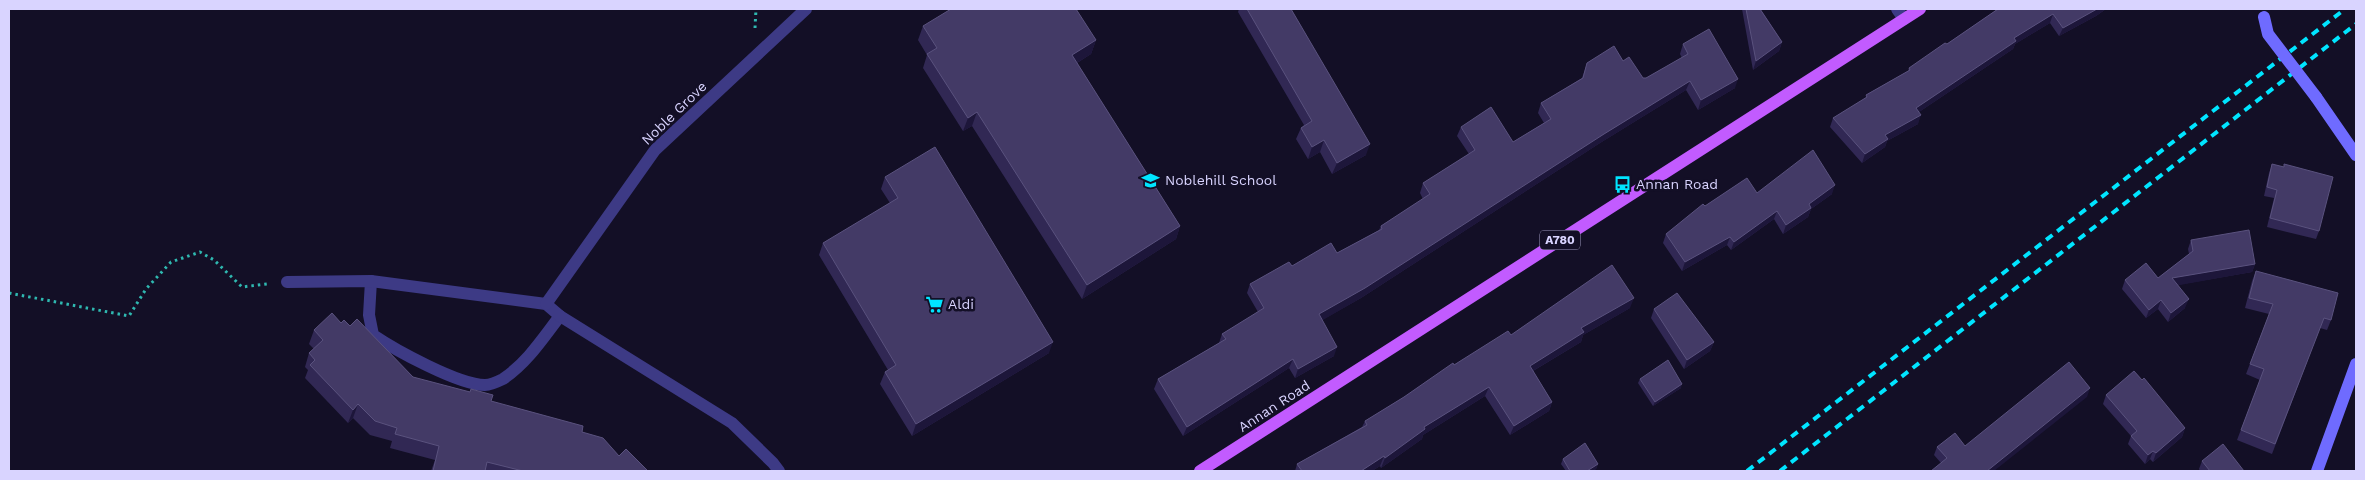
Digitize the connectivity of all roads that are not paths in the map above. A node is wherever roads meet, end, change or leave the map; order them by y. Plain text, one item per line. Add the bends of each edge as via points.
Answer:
1 (806, 9) edge
2 (1920, 9) edge
3 (2264, 13) edge
4 (1901, 14) edge
5 (2356, 155) edge
6 (287, 282) road end
7 (371, 282) junction
8 (546, 304) junction
9 (560, 316) junction
10 (2356, 367) edge
11 (779, 471) edge
12 (1200, 471) edge
13 (2317, 471) edge

1 - 8 street, Noble Grove via 655,150
2 - 4 main road, Annan Road / A780
3 - 5 street, bridge via 2268,34
4 - 12 main road, Annan Road / A780
6 - 7 street
7 - 8 street
7 - 9 street via 369,316 373,335 439,371 485,385 502,380 524,362
8 - 9 street
9 - 11 street via 732,423
10 - 13 street

